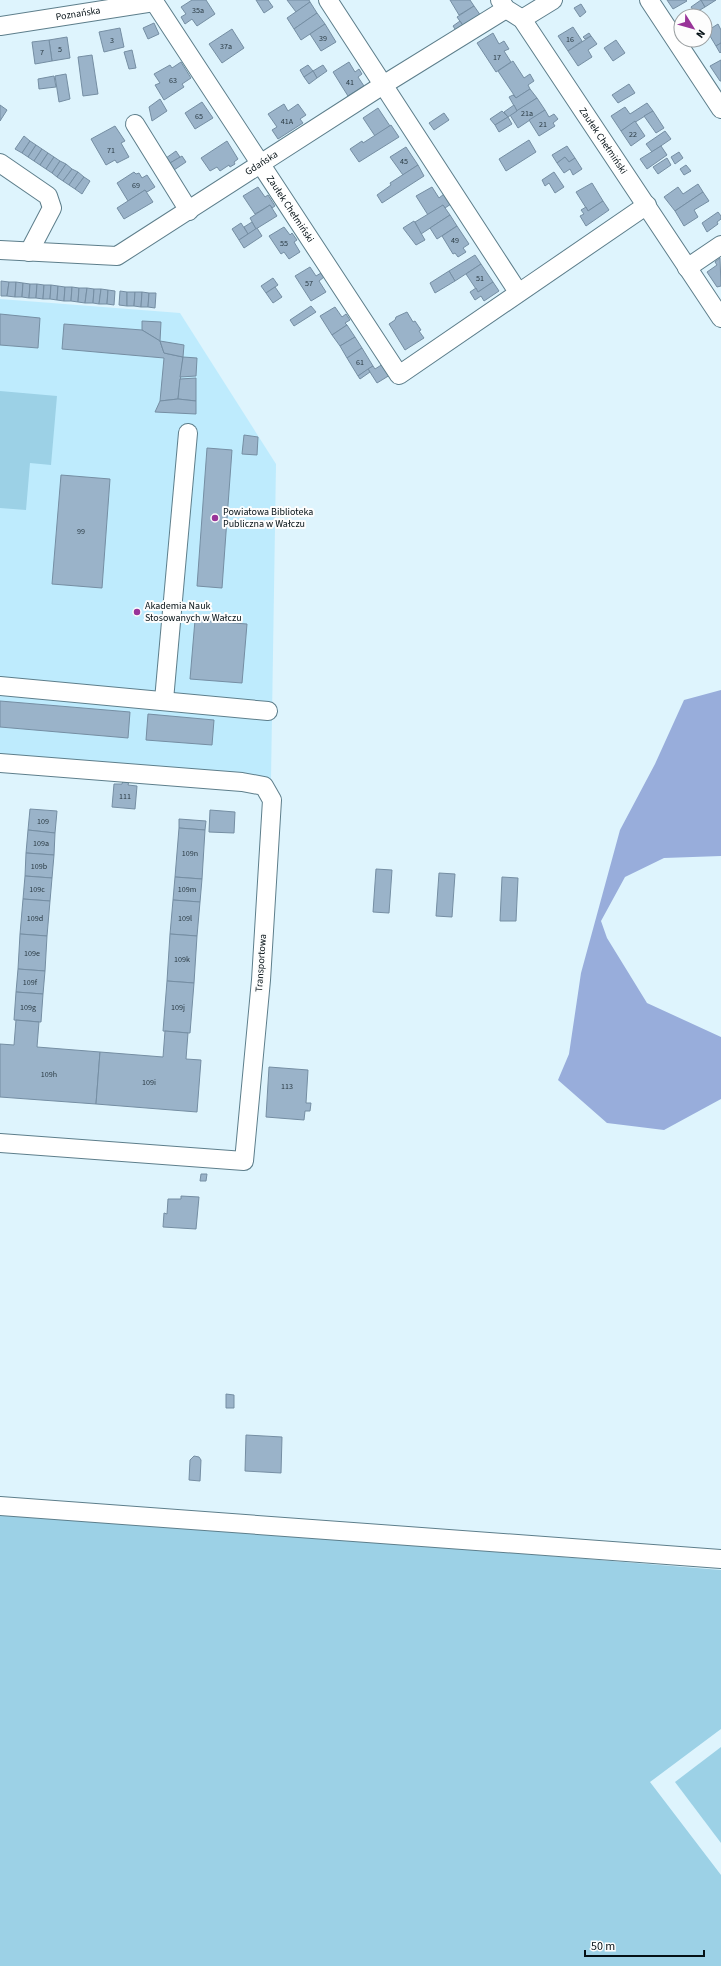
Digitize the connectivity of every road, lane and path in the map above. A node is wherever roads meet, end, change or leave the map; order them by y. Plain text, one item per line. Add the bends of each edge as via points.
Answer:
1 (328, 0) edge
2 (553, 0) edge
3 (649, 0) edge
4 (154, 1) edge
5 (503, 4) edge
6 (522, 19) junction
7 (0, 26) edge
8 (383, 85) junction
9 (721, 109) edge
10 (135, 124) dead end
11 (0, 163) edge
12 (260, 164) junction
13 (647, 205) junction
14 (189, 210) junction
15 (721, 245) edge
16 (0, 250) edge
17 (28, 252) junction
18 (687, 268) junction
19 (518, 292) junction
20 (721, 318) edge
21 (188, 433) dead end
22 (0, 686) edge
23 (164, 700) junction
24 (268, 711) dead end
25 (0, 763) edge
26 (0, 1143) edge
27 (0, 1506) edge
28 (721, 1559) edge

1 - 8 street
2 - 6 street
3 - 9 street
4 - 7 street, Poznańska
4 - 12 street, Zaułek Chełmiński
5 - 6 street, Zaułek Chełmiński
5 - 8 street, Gdańska
6 - 13 street, Zaułek Chełmiński
8 - 12 street, Gdańska
8 - 19 street
10 - 14 street
11 - 17 street via 48,196 52,208
12 - 14 street, Gdańska
12 - 19 street, Zaułek Chełmiński via 400,375
13 - 18 street, Zaułek Chełmiński
13 - 19 street
14 - 17 street, Gdańska via 117,256
15 - 18 street
16 - 17 street, Gdańska
18 - 20 street, Zaułek Chełmiński
21 - 23 street
22 - 23 street
23 - 24 street
25 - 26 street, Transportowa via 242,782 264,786 272,800 244,1162
27 - 28 street

